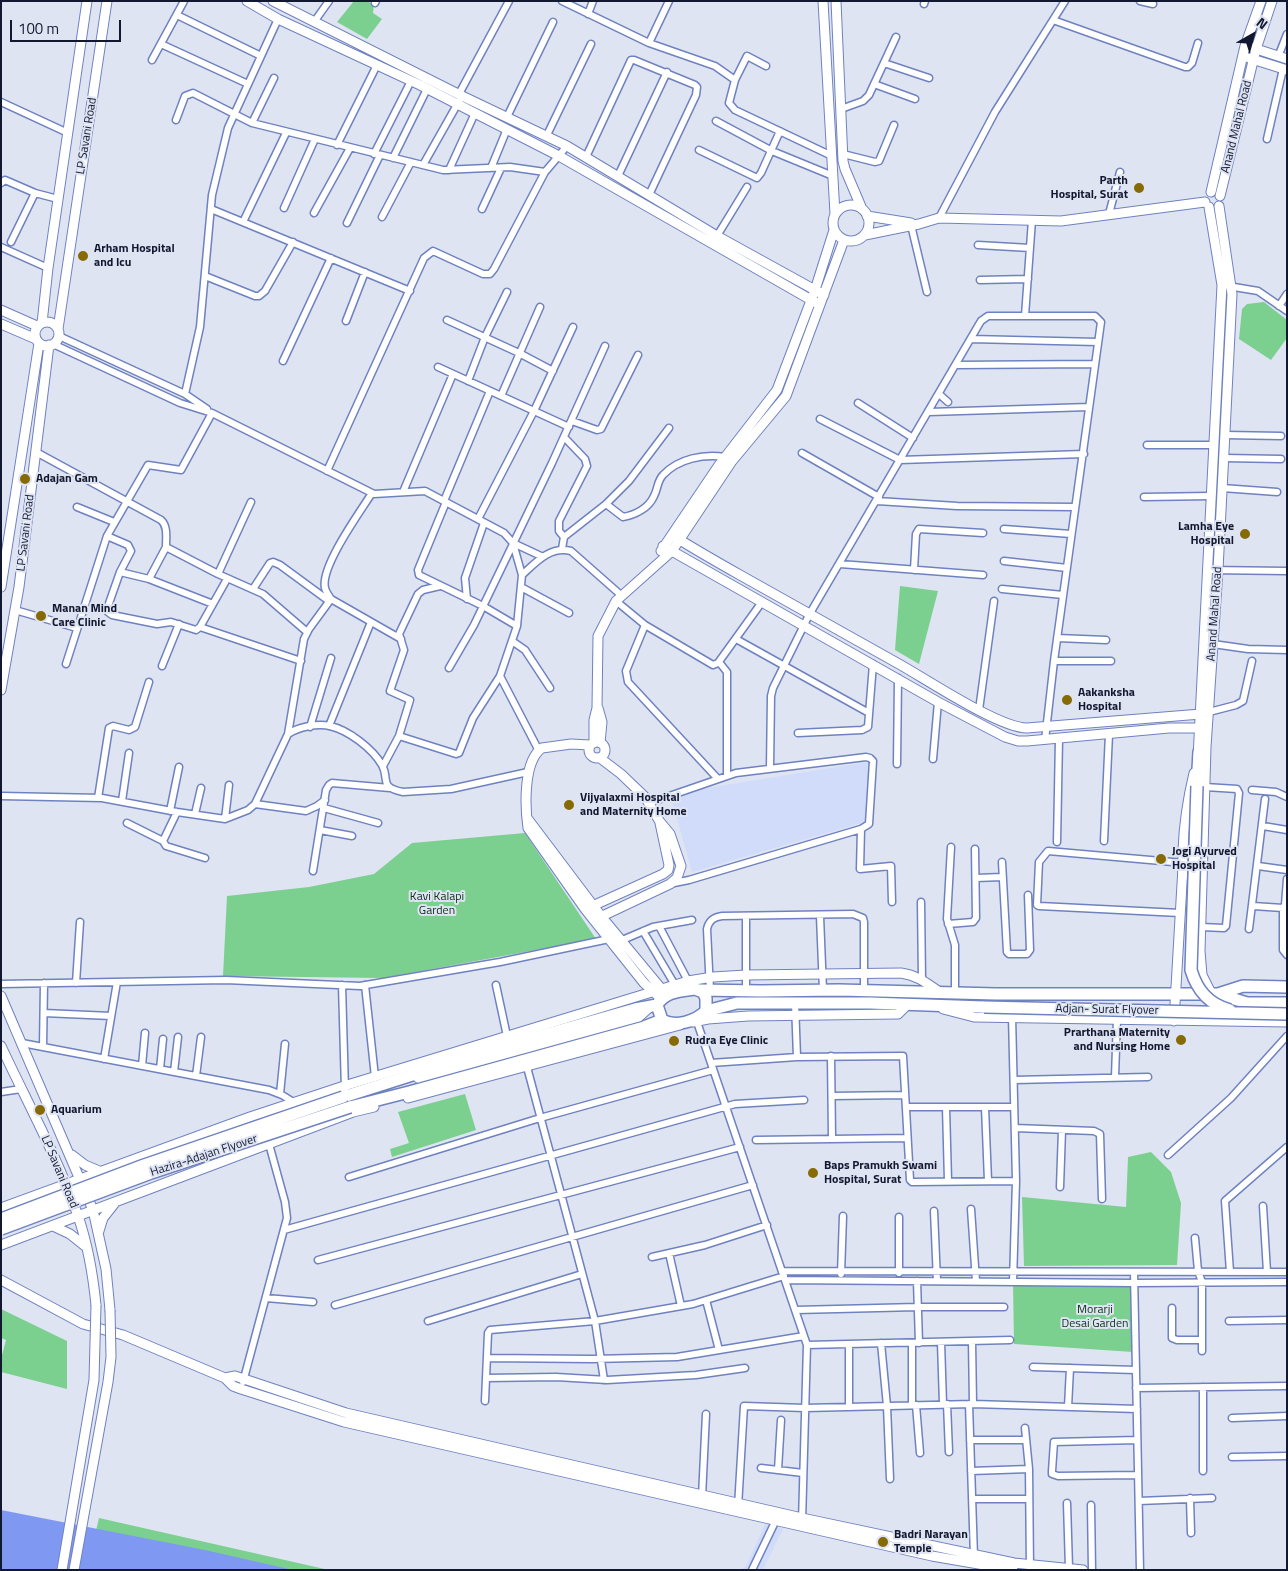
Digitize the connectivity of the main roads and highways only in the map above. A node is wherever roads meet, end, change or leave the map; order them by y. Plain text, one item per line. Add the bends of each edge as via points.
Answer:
1 (1199, 752) road end
2 (1287, 987) edge
3 (704, 990) junction
4 (1214, 994) junction
5 (658, 998) junction
6 (748, 1003) junction
7 (1287, 1003) edge
8 (706, 1011) junction
9 (1241, 1013) junction
10 (1287, 1014) edge
11 (748, 1016) road end
12 (660, 1020) junction
13 (346, 1096) junction
14 (1, 1219) edge
15 (1, 1229) edge

1 - 9 highway, bridge via 1201,786 1190,970 1207,999
2 - 4 highway via 1243,986
3 - 4 highway, Hazira-Adajan Flyover
3 - 5 highway, Hazira-Adajan Flyover via 680,991
3 - 8 highway
4 - 7 highway via 1248,1003
5 - 12 highway
5 - 13 highway, Hazira-Adajan Flyover
6 - 8 highway, Adjan- Surat Flyover
6 - 9 highway, Adjan- Surat Flyover, bridge
6 - 11 highway
8 - 12 highway via 696,1020 672,1024
9 - 10 highway, Adjan- Surat Flyover, bridge
12 - 13 highway, Hazira-Adajan Flyover via 409,1092
13 - 14 highway, Hazira-Adajan Flyover, bridge via 144,1165
13 - 15 highway, Hazira-Adajan Flyover, bridge

